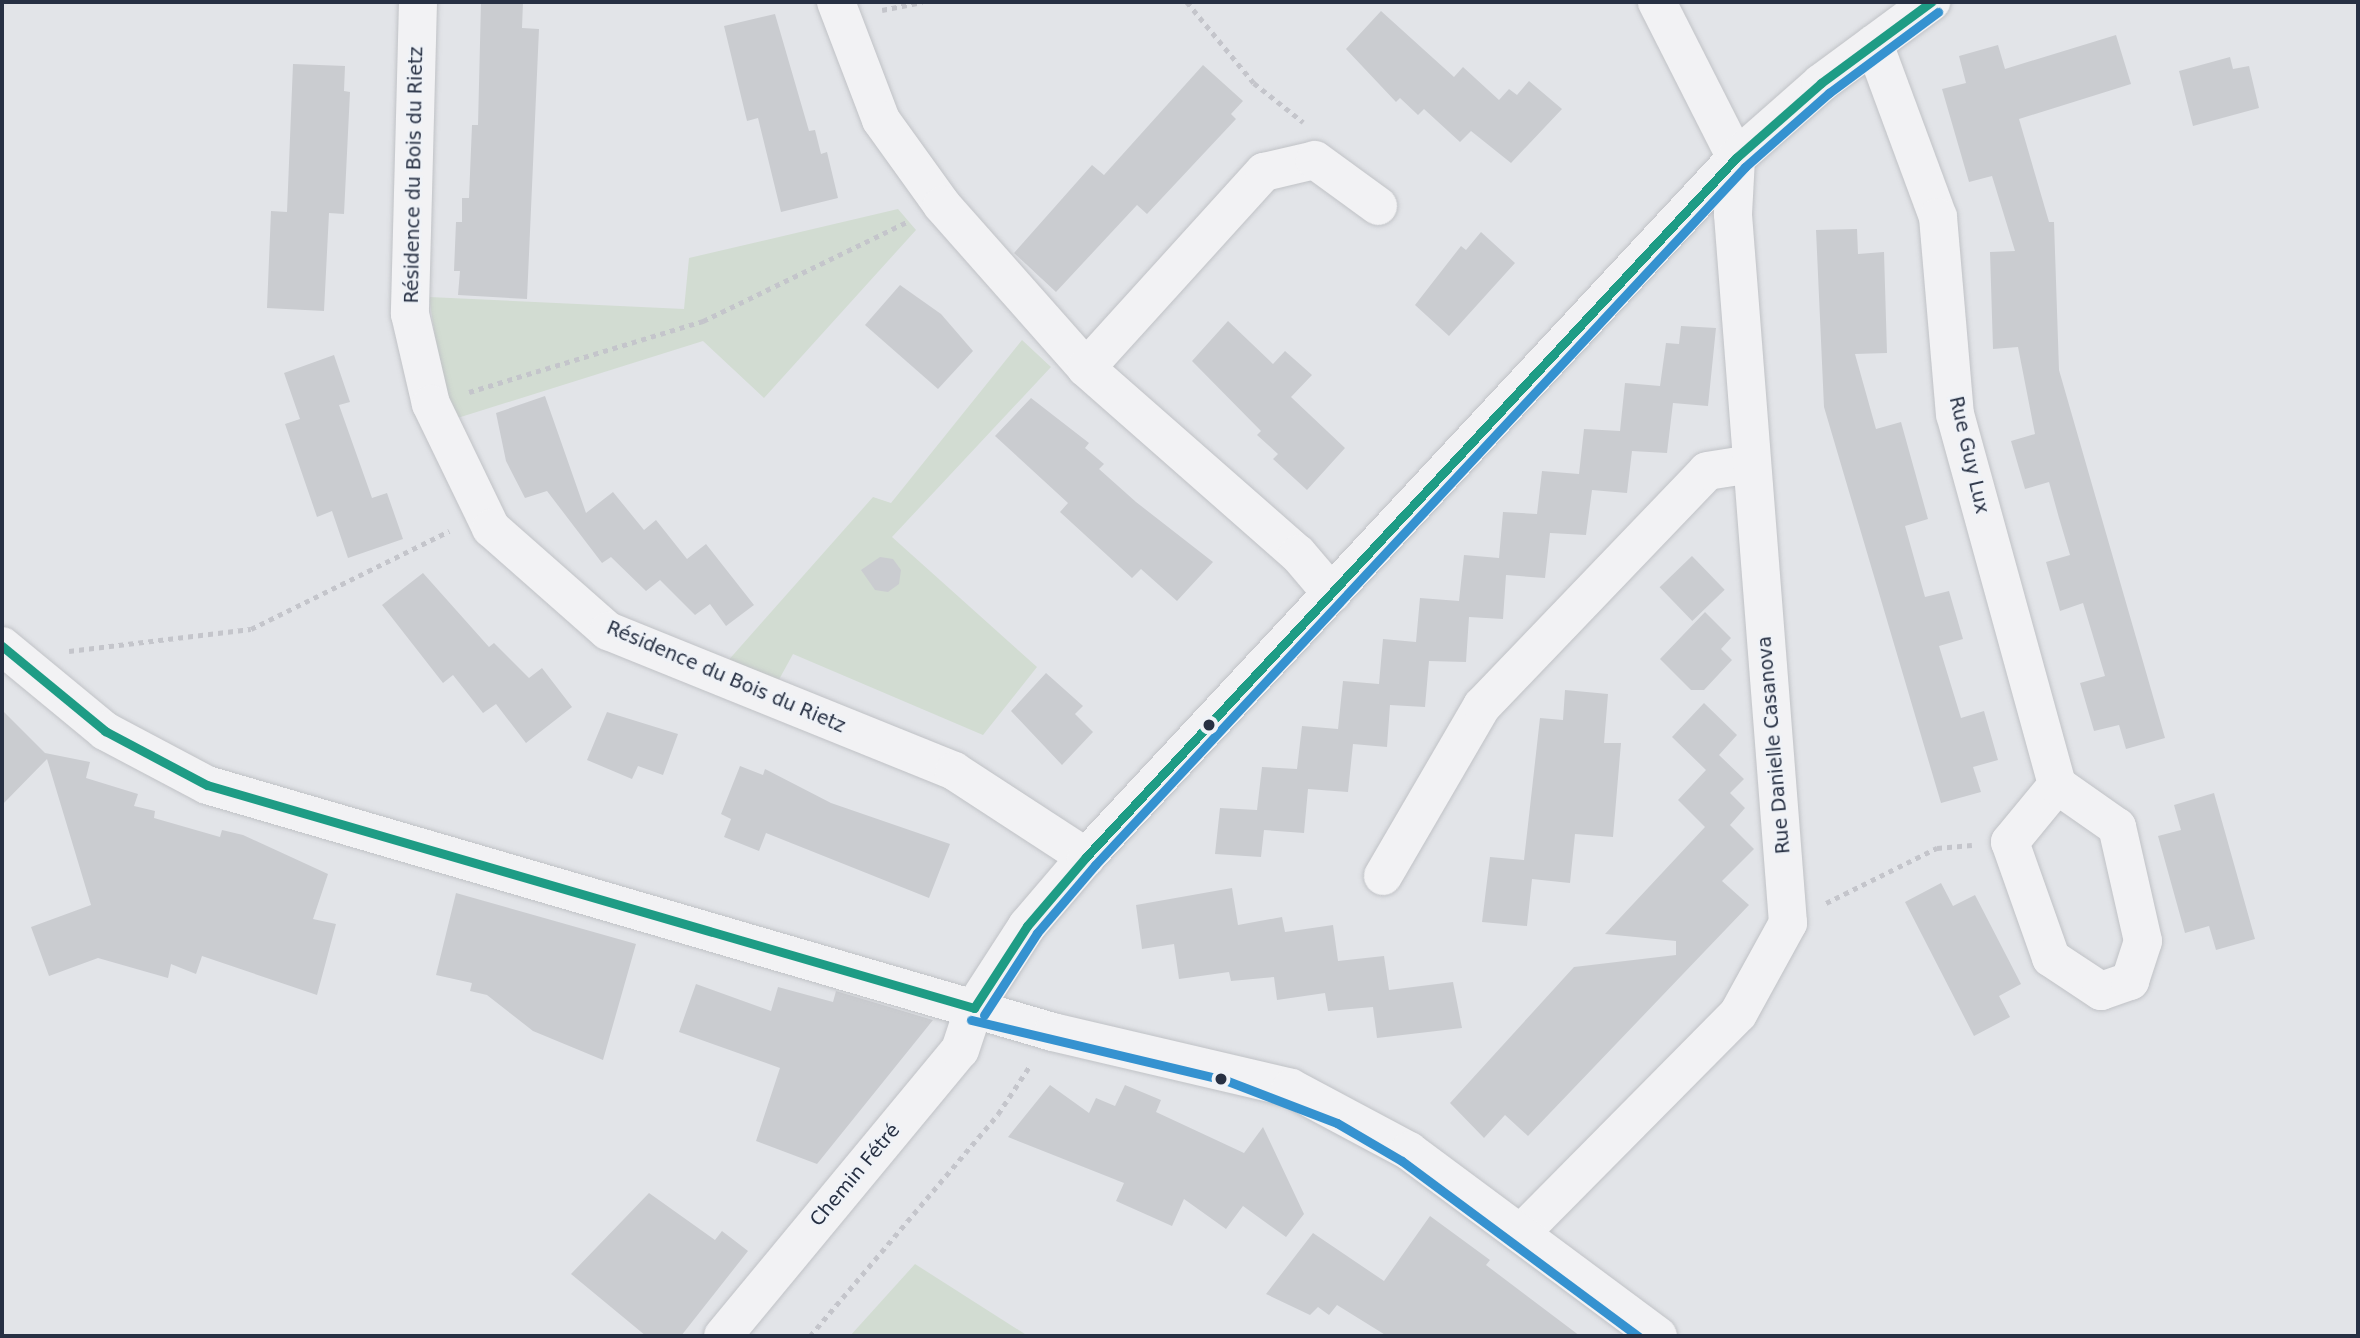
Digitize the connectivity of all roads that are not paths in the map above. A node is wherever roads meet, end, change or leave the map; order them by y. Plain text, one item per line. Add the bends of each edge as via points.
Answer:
1 (418, 2) edge
2 (836, 2) edge
3 (1657, 2) edge
4 (1931, 2) edge
5 (1874, 44) junction
6 (1736, 158) junction
7 (1378, 206) dead end
8 (1086, 368) junction
9 (1751, 464) junction
10 (1332, 594) junction
11 (7, 652) edge
12 (2057, 785) junction
13 (1086, 857) junction
14 (1383, 876) dead end
15 (974, 1008) junction
16 (1522, 1232) junction
17 (723, 1336) edge
18 (1658, 1336) edge

1 - 13 street, Résidence du Bois du Rietz via 410,314 431,404 491,528 608,631 954,771
2 - 8 street via 881,120 942,205
3 - 6 street
4 - 5 street, Chemin Fétré
5 - 6 street, Chemin Fétré
5 - 12 street, Rue Guy Lux via 1938,217 1955,414
6 - 9 street, Rue Danielle Casanova via 1732,214
6 - 10 street, Chemin Fétré
7 - 8 street via 1315,160 1264,172
8 - 10 street via 1298,554
9 - 14 street via 1707,471 1482,706
9 - 16 street, Rue Danielle Casanova via 1788,923 1738,1014
10 - 13 street, Chemin Fétré
11 - 15 street via 105,731 206,785
12 - 12 street via 2010,842 2051,958 2101,991 2130,981 2143,941 2117,827
13 - 15 street, Chemin Fétré via 1027,926
15 - 16 street via 1291,1088 1409,1151
15 - 17 street, Chemin Fétré via 960,1051
16 - 18 street

